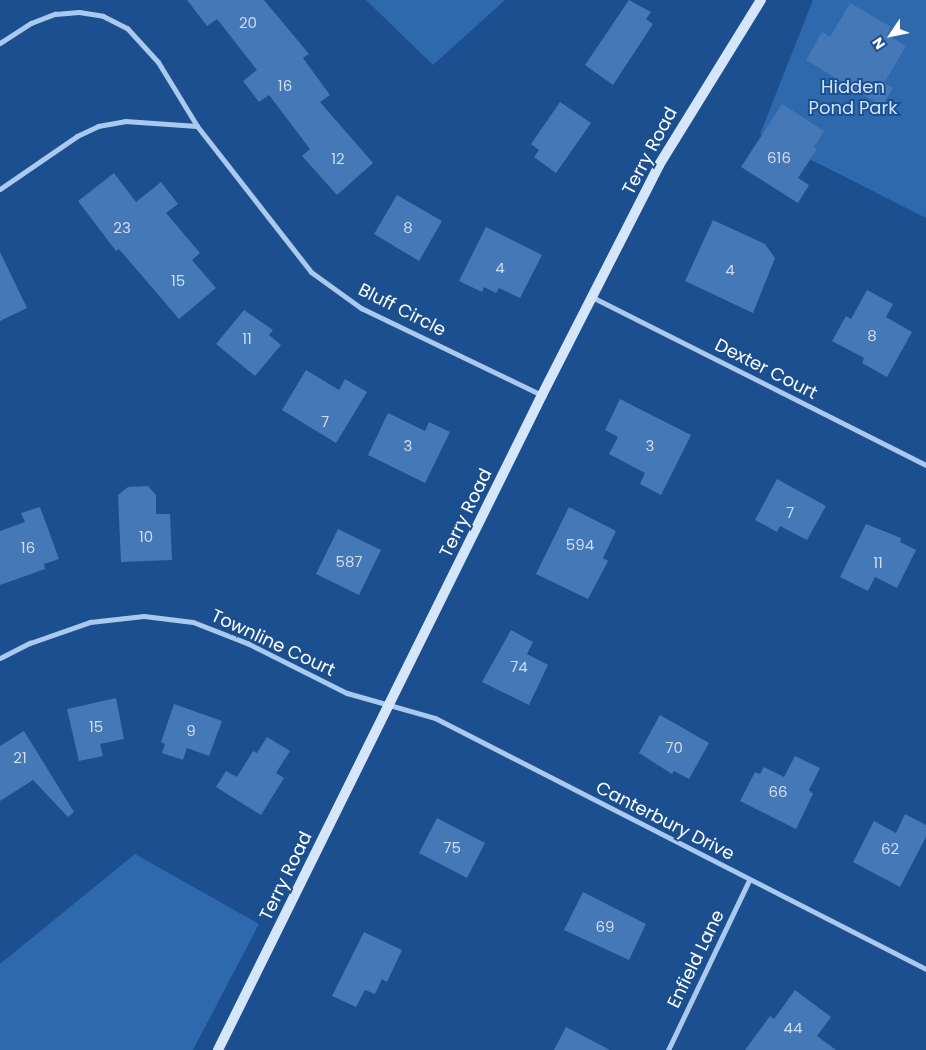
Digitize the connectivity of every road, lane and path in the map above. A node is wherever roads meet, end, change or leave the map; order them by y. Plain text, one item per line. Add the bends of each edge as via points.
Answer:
1 (761, 0) edge
2 (0, 43) edge
3 (197, 126) junction
4 (0, 189) edge
5 (594, 298) junction
6 (542, 395) junction
7 (926, 465) edge
8 (0, 658) edge
9 (389, 705) junction
10 (749, 880) junction
11 (926, 969) edge
12 (218, 1050) edge
13 (668, 1050) edge

1 - 5 street, Terry Road via 659,166
2 - 3 street, Bluff Circle via 30,23 55,14 79,12 103,16 127,28 158,62
3 - 4 street via 125,122 98,126 77,136
3 - 6 street, Bluff Circle via 310,272 361,308
5 - 6 street, Terry Road
5 - 7 street, Dexter Court
6 - 9 street, Terry Road
8 - 9 street, Townline Court via 30,643 90,622 144,616 193,622 246,643 347,693
9 - 10 street, Canterbury Drive via 435,718
9 - 12 street, Terry Road
10 - 11 street, Canterbury Drive
10 - 13 street, Enfield Lane

